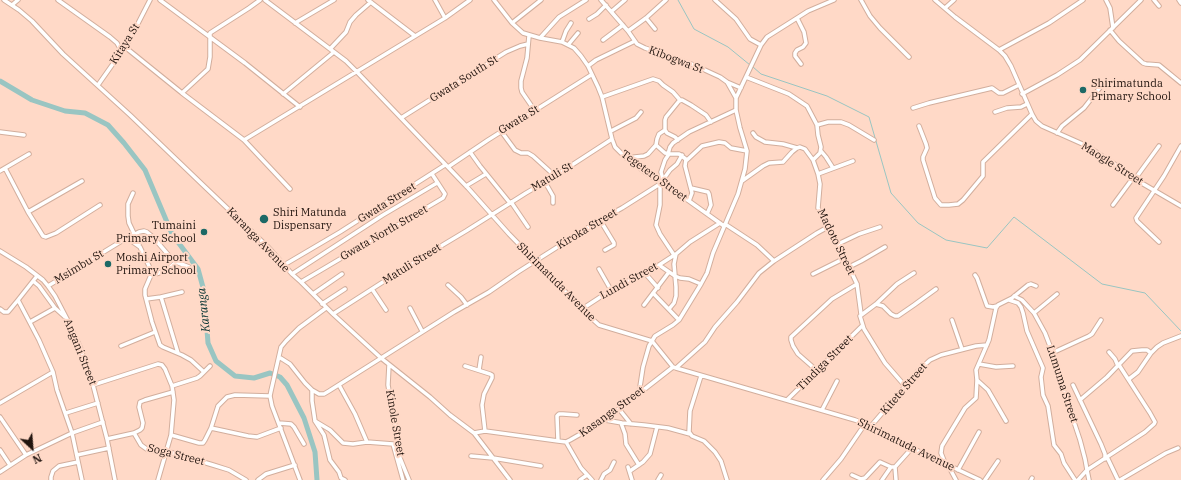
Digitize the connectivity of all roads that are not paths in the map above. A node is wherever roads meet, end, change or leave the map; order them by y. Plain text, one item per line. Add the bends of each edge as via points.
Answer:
1 (4, 0) edge
2 (18, 0) edge
3 (58, 0) edge
4 (150, 0) edge
5 (160, 0) edge
6 (260, 0) edge
7 (265, 0) edge
8 (334, 0) edge
9 (435, 0) edge
10 (494, 0) edge
11 (541, 0) edge
12 (586, 0) edge
13 (601, 0) edge
14 (625, 0) edge
15 (666, 0) edge
16 (715, 0) edge
17 (834, 0) edge
18 (861, 0) edge
19 (935, 0) edge
20 (954, 0) edge
21 (1083, 0) edge
22 (1106, 0) edge
23 (1141, 0) edge
24 (1154, 0) edge
25 (1178, 0) edge
26 (369, 1) edge
27 (468, 1) edge
28 (1181, 4) edge
29 (12, 5) junction
30 (606, 5) junction
31 (1159, 6) dead end
32 (945, 8) junction
33 (612, 11) junction
34 (445, 18) junction
35 (646, 18) junction
36 (797, 18) junction
37 (589, 19) dead end
38 (295, 23) junction
39 (512, 23) junction
40 (571, 23) dead end
41 (623, 25) junction
42 (1111, 29) junction
43 (655, 30) dead end
44 (628, 31) junction
45 (578, 33) dead end
46 (415, 36) junction
47 (529, 36) junction
48 (211, 38) junction
49 (540, 38) junction
50 (603, 40) dead end
51 (635, 41) junction
52 (562, 42) junction
53 (528, 44) junction
54 (568, 45) junction
55 (761, 45) junction
56 (125, 47) junction
57 (330, 49) junction
58 (999, 50) junction
59 (122, 52) junction
60 (334, 52) junction
61 (909, 57) dead end
62 (800, 64) dead end
63 (588, 66) junction
64 (357, 72) junction
65 (591, 75) junction
66 (746, 77) junction
67 (728, 82) junction
68 (1181, 83) edge
69 (98, 85) junction
70 (1019, 85) junction
71 (1102, 85) dead end
72 (741, 88) junction
73 (182, 93) junction
74 (283, 94) junction
75 (1022, 94) junction
76 (602, 97) junction
77 (736, 98) junction
78 (680, 100) junction
79 (1027, 104) junction
80 (300, 107) junction
81 (913, 108) dead end
82 (736, 110) junction
83 (535, 111) junction
84 (641, 112) dead end
85 (996, 112) dead end
86 (1032, 114) junction
87 (402, 118) junction
88 (711, 122) junction
89 (817, 125) junction
90 (919, 126) dead end
91 (666, 130) junction
92 (501, 131) junction
93 (611, 131) junction
94 (0, 132) edge
95 (753, 133) dead end
96 (1057, 133) junction
97 (24, 135) dead end
98 (244, 140) junction
99 (612, 140) junction
100 (678, 140) junction
101 (874, 140) dead end
102 (656, 145) junction
103 (1159, 146) dead end
104 (1181, 146) edge
105 (797, 148) junction
106 (747, 151) junction
107 (821, 151) junction
108 (470, 152) junction
109 (29, 154) dead end
110 (668, 154) junction
111 (682, 155) junction
112 (626, 158) junction
113 (686, 159) junction
114 (813, 160) junction
115 (853, 161) dead end
116 (447, 166) junction
117 (5, 168) junction
118 (833, 168) junction
119 (0, 171) edge
120 (486, 174) junction
121 (818, 174) junction
122 (430, 176) junction
123 (555, 176) junction
124 (1134, 178) junction
125 (82, 181) dead end
126 (742, 181) junction
127 (545, 182) junction
128 (661, 182) junction
129 (437, 183) junction
130 (466, 186) junction
131 (692, 188) junction
132 (290, 189) dead end
133 (1154, 191) junction
134 (133, 193) dead end
135 (689, 201) junction
136 (511, 203) junction
137 (553, 203) dead end
138 (100, 205) dead end
139 (1112, 205) dead end
140 (1181, 206) edge
141 (28, 212) junction
142 (707, 214) junction
143 (492, 215) junction
144 (600, 220) junction
145 (720, 224) junction
146 (725, 225) junction
147 (528, 227) dead end
148 (828, 227) junction
149 (880, 227) dead end
150 (134, 235) junction
151 (126, 239) junction
152 (1159, 242) dead end
153 (838, 244) junction
154 (140, 247) junction
155 (885, 247) dead end
156 (605, 250) dead end
157 (0, 251) edge
158 (675, 254) junction
159 (845, 258) junction
160 (536, 261) junction
161 (774, 261) junction
162 (176, 262) junction
163 (284, 265) junction
164 (659, 265) junction
165 (189, 267) dead end
166 (849, 267) junction
167 (599, 269) dead end
168 (644, 272) junction
169 (669, 272) junction
170 (914, 273) dead end
171 (292, 274) junction
172 (342, 274) dead end
173 (813, 274) dead end
174 (151, 275) junction
175 (975, 275) dead end
176 (37, 276) junction
177 (675, 276) junction
178 (33, 281) junction
179 (301, 282) junction
180 (701, 284) junction
181 (857, 284) junction
182 (448, 285) dead end
183 (48, 286) junction
184 (1036, 286) dead end
185 (658, 288) junction
186 (345, 289) dead end
187 (372, 289) junction
188 (936, 289) dead end
189 (611, 290) junction
190 (182, 292) dead end
191 (653, 293) junction
192 (313, 294) junction
193 (1057, 294) dead end
194 (1014, 296) junction
195 (161, 297) junction
196 (18, 300) junction
197 (146, 300) junction
198 (1009, 300) junction
199 (322, 304) junction
200 (876, 304) junction
201 (467, 305) junction
202 (644, 305) dead end
203 (998, 305) junction
204 (55, 308) junction
205 (326, 308) junction
206 (410, 308) dead end
207 (0, 309) edge
208 (582, 309) junction
209 (669, 309) junction
210 (386, 310) dead end
211 (1034, 313) junction
212 (333, 314) junction
213 (861, 314) junction
214 (67, 319) junction
215 (679, 320) junction
216 (952, 320) dead end
217 (1101, 320) dead end
218 (30, 322) junction
219 (862, 326) junction
220 (422, 331) junction
221 (155, 332) junction
222 (1181, 336) edge
223 (652, 341) junction
224 (987, 345) junction
225 (121, 346) dead end
226 (962, 349) junction
227 (1109, 352) dead end
228 (178, 353) junction
229 (1052, 353) junction
230 (1151, 353) junction
231 (279, 357) junction
232 (480, 357) dead end
233 (381, 358) junction
234 (389, 364) junction
235 (979, 364) junction
236 (210, 366) dead end
237 (465, 366) dead end
238 (1013, 366) dead end
239 (1118, 366) junction
240 (674, 368) junction
241 (479, 370) junction
242 (53, 372) junction
243 (204, 372) junction
244 (816, 372) junction
245 (701, 376) junction
246 (1129, 379) junction
247 (977, 380) junction
248 (837, 381) dead end
249 (93, 385) junction
250 (339, 385) junction
251 (1073, 385) dead end
252 (172, 386) junction
253 (905, 386) junction
254 (312, 390) junction
255 (173, 392) junction
256 (639, 393) junction
257 (270, 396) junction
258 (787, 400) junction
259 (1080, 400) junction
260 (98, 403) junction
261 (0, 404) edge
262 (619, 409) junction
263 (822, 410) junction
264 (66, 413) junction
265 (577, 415) dead end
266 (0, 417) edge
267 (315, 420) junction
268 (605, 420) junction
269 (1006, 421) dead end
270 (103, 422) junction
271 (279, 423) junction
272 (621, 423) junction
273 (631, 424) junction
274 (865, 424) junction
275 (871, 426) junction
276 (657, 427) junction
277 (211, 428) junction
278 (281, 428) junction
279 (485, 431) junction
280 (979, 432) dead end
281 (72, 433) junction
282 (134, 433) junction
283 (474, 433) junction
284 (690, 434) junction
285 (171, 435) junction
286 (107, 439) junction
287 (558, 441) junction
288 (367, 442) junction
289 (566, 442) junction
290 (304, 444) dead end
291 (109, 448) junction
292 (912, 448) junction
293 (1178, 448) dead end
294 (0, 450) edge
295 (166, 451) junction
296 (26, 455) junction
297 (77, 455) junction
298 (471, 456) dead end
299 (493, 458) junction
300 (1106, 458) junction
301 (998, 461) dead end
302 (78, 462) junction
303 (614, 462) dead end
304 (946, 464) junction
305 (10, 465) junction
306 (294, 465) junction
307 (639, 465) junction
308 (541, 466) dead end
309 (628, 467) dead end
310 (893, 467) junction
311 (958, 470) junction
312 (1087, 470) junction
313 (0, 472) edge
314 (630, 472) junction
315 (661, 475) dead end
316 (852, 475) dead end
317 (587, 476) junction
318 (51, 480) edge
319 (82, 480) edge
320 (115, 480) edge
321 (158, 480) edge
322 (246, 480) edge
323 (258, 480) edge
324 (300, 480) edge
325 (345, 480) edge
326 (403, 480) edge
327 (410, 480) edge
328 (510, 480) edge
329 (580, 480) edge
330 (592, 480) edge
331 (601, 480) edge
332 (632, 480) edge
333 (658, 480) edge
334 (727, 480) edge
335 (823, 480) edge
336 (882, 480) edge
337 (896, 480) edge
338 (956, 480) edge
339 (980, 480) edge
340 (985, 480) edge
341 (1076, 480) edge
342 (1089, 480) edge
343 (1119, 480) edge

1 - 29 street, Karanga Avenue
2 - 29 street
3 - 59 street via 110,37
4 - 56 street, Kitaya St
5 - 48 street
6 - 48 street via 212,31
7 - 38 street, Shirimatuda Avenue
8 - 38 street
9 - 34 street
10 - 39 street, Tegetero Street
11 - 39 street
12 - 49 street via 559,17
13 - 30 street, Kibogwa St
14 - 33 street
15 - 35 street
16 - 55 street via 736,19 750,39
17 - 36 street
18 - 61 street via 880,28
19 - 32 street, Maogle Street
20 - 32 street
21 - 58 street via 1049,23
22 - 42 street via 1110,8
23 - 42 street
24 - 31 street
25 - 28 street
26 - 46 street
26 - 57 street
27 - 34 street
29 - 69 street, Karanga Avenue
30 - 33 street, Kibogwa St
30 - 37 street
32 - 58 street, Maogle Street
33 - 41 street, Kibogwa St
34 - 46 street
35 - 43 street
35 - 44 street
36 - 55 street via 767,37
36 - 62 street via 806,43 795,53
38 - 57 street, Shirimatuda Avenue
39 - 47 street, Tegetero Street
40 - 52 street
41 - 44 street, Kibogwa St
41 - 50 street
42 - 68 street via 1119,41 1143,63 1160,64
42 - 75 street via 1089,52 1068,68
44 - 51 street, Kibogwa St
45 - 54 street
46 - 64 street
47 - 49 street, Tegetero Street
47 - 53 street
48 - 73 street via 208,69
48 - 74 street
49 - 52 street, Tegetero Street
51 - 63 street
51 - 67 street, Kibogwa St via 645,48 694,65
52 - 54 street, Tegetero Street
53 - 83 street via 521,88
53 - 87 street, Gwata South St via 506,52
54 - 63 street, Tegetero Street via 574,48
55 - 66 street
56 - 59 street, Kitaya St
56 - 73 street
57 - 60 street, Shirimatuda Avenue
58 - 70 street, Maogle Street via 1008,61
59 - 69 street, Kitaya St
60 - 64 street, Shirimatuda Avenue
60 - 74 street
63 - 65 street, Tegetero Street
64 - 80 street
64 - 87 street, Shirimatuda Avenue
65 - 76 street, Tegetero Street
65 - 83 street, Gwata St
66 - 72 street
66 - 89 street via 790,94 804,103
67 - 72 street, Kibogwa St
67 - 77 street
69 - 163 street, Karanga Avenue
70 - 75 street, Maogle Street
70 - 81 street via 1003,93 992,88
71 - 96 street via 1084,108
72 - 77 street
73 - 98 street
74 - 80 street
75 - 79 street, Maogle Street
76 - 78 street via 653,79 659,81
76 - 93 street, Tegetero Street
77 - 82 street
78 - 88 street via 706,115
78 - 91 street via 666,117
79 - 85 street
79 - 86 street, Maogle Street
80 - 98 street
82 - 88 street
82 - 106 street
83 - 92 street, Gwata St
84 - 93 street via 636,118
86 - 90 street via 983,162 983,176 963,200 958,204 949,205 941,205 935,198 923,160 927,148
86 - 96 street, Maogle Street via 1042,126
87 - 116 street, Shirimatuda Avenue
88 - 100 street
89 - 101 street via 841,122
89 - 107 street
91 - 100 street
91 - 102 street via 659,134
92 - 108 street, Gwata St
92 - 123 street via 515,150 520,154 528,153 533,156
93 - 99 street, Tegetero Street
94 - 97 street
95 - 105 street via 765,142
96 - 124 street, Maogle Street via 1096,152
98 - 132 street
99 - 112 street, Tegetero Street
99 - 123 street, Matuli St
100 - 110 street via 670,147
102 - 110 street
102 - 112 street via 644,156
103 - 124 street
104 - 133 street
105 - 114 street, Madoto Street via 805,149
105 - 126 street via 783,162 769,163
106 - 113 street via 731,148 719,142 702,146
106 - 126 street
107 - 114 street
107 - 118 street
108 - 116 street, Gwata St
108 - 120 street
109 - 117 street
110 - 111 street
110 - 128 street via 661,172
111 - 113 street
111 - 128 street, Kiroka Street
112 - 128 street, Tegetero Street
113 - 131 street
114 - 121 street, Madoto Street
115 - 118 street
116 - 122 street, Gwata Street
116 - 130 street, Shirimatuda Avenue
117 - 119 street
117 - 141 street
118 - 121 street
120 - 130 street
120 - 136 street
121 - 148 street, Madoto Street via 818,208
122 - 129 street, Gwata North Street
122 - 163 street, Gwata Street
123 - 127 street, Matuli St
124 - 133 street, Maogle Street
124 - 139 street
125 - 141 street
126 - 146 street
127 - 136 street, Matuli St
127 - 137 street via 553,196
128 - 135 street, Tegetero Street
128 - 144 street, Kiroka Street
128 - 158 street via 656,225
129 - 171 street
129 - 179 street, Gwata North Street via 444,194 443,198
130 - 143 street, Shirimatuda Avenue
131 - 135 street
131 - 142 street via 708,192 711,205
133 - 140 street, Maogle Street
133 - 152 street via 1136,219
134 - 150 street via 128,204 128,216
135 - 142 street, Tegetero Street
136 - 143 street, Matuli St
136 - 147 street
138 - 141 street via 46,237
142 - 145 street, Tegetero Street
143 - 160 street, Shirimatuda Avenue
143 - 187 street, Matuli Street
144 - 156 street via 614,243
144 - 160 street, Kiroka Street
145 - 146 street, Tegetero Street
145 - 158 street, Lundi Street
146 - 161 street, Tegetero Street via 757,244
146 - 180 street
148 - 153 street, Madoto Street
148 - 161 street, Kasanga Street
149 - 153 street
150 - 151 street, Msimbu St
150 - 154 street
150 - 162 street, Msimbu St via 147,232
151 - 154 street
151 - 183 street, Msimbu St
153 - 159 street, Madoto Street
154 - 174 street
155 - 166 street
157 - 176 street, Angani Street
158 - 164 street, Lundi Street
158 - 177 street
159 - 166 street, Madoto Street
159 - 173 street
160 - 201 street, Kiroka Street
160 - 208 street, Shirimatuda Avenue
161 - 240 street, Kasanga Street via 754,279 705,342
162 - 165 street, Msimbu St
162 - 174 street via 168,269
163 - 171 street, Karanga Avenue
164 - 168 street, Lundi Street
164 - 169 street
166 - 181 street, Madoto Street
167 - 189 street
168 - 185 street
168 - 189 street, Lundi Street
169 - 177 street
169 - 185 street
170 - 200 street via 897,284
171 - 179 street, Karanga Avenue
172 - 192 street
174 - 197 street via 145,289
175 - 203 street via 987,306
176 - 178 street
176 - 183 street, Angani Street
177 - 180 street
177 - 209 street via 676,296
178 - 196 street
178 - 204 street
179 - 192 street, Karanga Avenue
180 - 215 street
181 - 213 street, Madoto Street
181 - 244 street via 832,299 791,337 798,354
182 - 201 street
183 - 214 street, Angani Street
184 - 194 street via 1028,285
185 - 191 street
186 - 199 street
187 - 210 street
187 - 212 street, Matuli Street
188 - 200 street via 898,316
189 - 208 street, Lundi Street
190 - 195 street
191 - 202 street
191 - 209 street
192 - 199 street, Karanga Avenue
193 - 211 street
194 - 198 street
194 - 211 street, Lumuma Street via 1022,300
195 - 197 street
195 - 228 street
196 - 207 street via 8,312
196 - 218 street
197 - 221 street
198 - 203 street
198 - 341 street via 1018,303 1024,313 1028,331 1043,368 1041,380 1054,445
199 - 205 street, Karanga Avenue
200 - 213 street
201 - 220 street, Kiroka Street
203 - 224 street
204 - 214 street
204 - 218 street
205 - 212 street, Karanga Avenue
205 - 231 street via 286,341 281,347
206 - 220 street
208 - 223 street, Shirimatuda Avenue via 599,325
209 - 215 street
211 - 229 street, Lumuma Street
212 - 233 street, Karanga Avenue
213 - 219 street
214 - 249 street, Angani Street
215 - 223 street via 655,336
216 - 226 street
217 - 229 street via 1092,334
218 - 242 street
219 - 244 street, Tindiga Street
219 - 253 street via 888,368
220 - 233 street, Kiroka Street
221 - 225 street
221 - 228 street via 160,345
222 - 230 street via 1162,343
223 - 240 street
223 - 256 street via 644,362
224 - 226 street, Kitete Street
224 - 235 street
226 - 253 street, Kitete Street via 930,360
227 - 239 street
228 - 243 street via 191,360
229 - 312 street, Lumuma Street via 1083,448
230 - 239 street via 1147,350 1135,350
230 - 246 street via 1138,372
231 - 254 street via 290,364
231 - 257 street
232 - 241 street
233 - 234 street, Karanga Avenue
233 - 250 street, Kiroka Street
234 - 283 street, Karanga Avenue
234 - 327 street, Kinole Street via 388,385 400,458
235 - 238 street
235 - 247 street via 976,370
236 - 243 street
237 - 241 street
239 - 246 street
239 - 259 street
240 - 245 street, Shirimatuda Avenue
240 - 256 street, Kasanga Street
241 - 279 street via 492,375 482,405
242 - 261 street
242 - 264 street
243 - 252 street via 196,378
244 - 258 street, Tindiga Street
245 - 258 street, Shirimatuda Avenue
245 - 284 street via 690,411
246 - 300 street via 1154,419 1154,424
247 - 269 street via 988,390
247 - 304 street via 976,398 965,408 942,446 941,453
248 - 263 street
249 - 252 street via 158,364 165,369
249 - 260 street, Angani Street
250 - 254 street, Kiroka Street via 324,394
250 - 288 street
251 - 259 street
252 - 255 street
253 - 275 street, Kitete Street
254 - 267 street
255 - 282 street via 140,402 143,423 142,428
255 - 285 street
256 - 262 street, Kasanga Street
257 - 271 street
257 - 277 street via 235,394 228,397 218,406
258 - 263 street, Shirimatuda Avenue
259 - 300 street
260 - 264 street
260 - 270 street, Angani Street
262 - 268 street, Kasanga Street
262 - 273 street
263 - 274 street, Shirimatuda Avenue
264 - 281 street
265 - 287 street via 557,416
266 - 296 street
267 - 288 street via 343,443
267 - 325 street via 324,435 330,460
268 - 272 street
268 - 289 street, Kasanga Street
270 - 281 street
270 - 286 street, Angani Street
271 - 278 street
271 - 290 street via 291,424
272 - 273 street
272 - 307 street via 626,434 626,444
273 - 276 street
274 - 275 street, Shirimatuda Avenue
274 - 335 street
275 - 292 street, Shirimatuda Avenue
276 - 284 street
276 - 307 street via 650,454
277 - 278 street via 256,437
277 - 285 street via 205,440 199,443
278 - 306 street
279 - 283 street, Kasanga Street
279 - 287 street, Kasanga Street
280 - 311 street
281 - 296 street
281 - 297 street
282 - 286 street
282 - 295 street, Soga Street via 141,445 148,450
283 - 299 street, Karanga Avenue
284 - 334 street via 704,441 715,452
285 - 295 street
286 - 291 street, Angani Street
287 - 289 street, Kasanga Street
288 - 326 street via 393,444
289 - 317 street
291 - 297 street
291 - 320 street, Angani Street
292 - 304 street, Shirimatuda Avenue
292 - 310 street
293 - 343 street
294 - 305 street
295 - 321 street
295 - 322 street, Soga Street via 229,470
296 - 305 street
297 - 302 street
298 - 299 street
299 - 308 street
299 - 328 street, Karanga Avenue
300 - 312 street
300 - 343 street
301 - 340 street
302 - 318 street via 59,466 53,471
302 - 319 street
303 - 331 street
304 - 311 street, Shirimatuda Avenue
304 - 338 street
305 - 313 street
306 - 323 street via 266,474
306 - 324 street
307 - 314 street
309 - 314 street
310 - 316 street via 880,462 865,478
310 - 336 street
310 - 337 street
311 - 339 street, Shirimatuda Avenue
312 - 341 street
312 - 342 street, Lumuma Street
314 - 332 street
315 - 333 street
317 - 329 street
317 - 330 street

